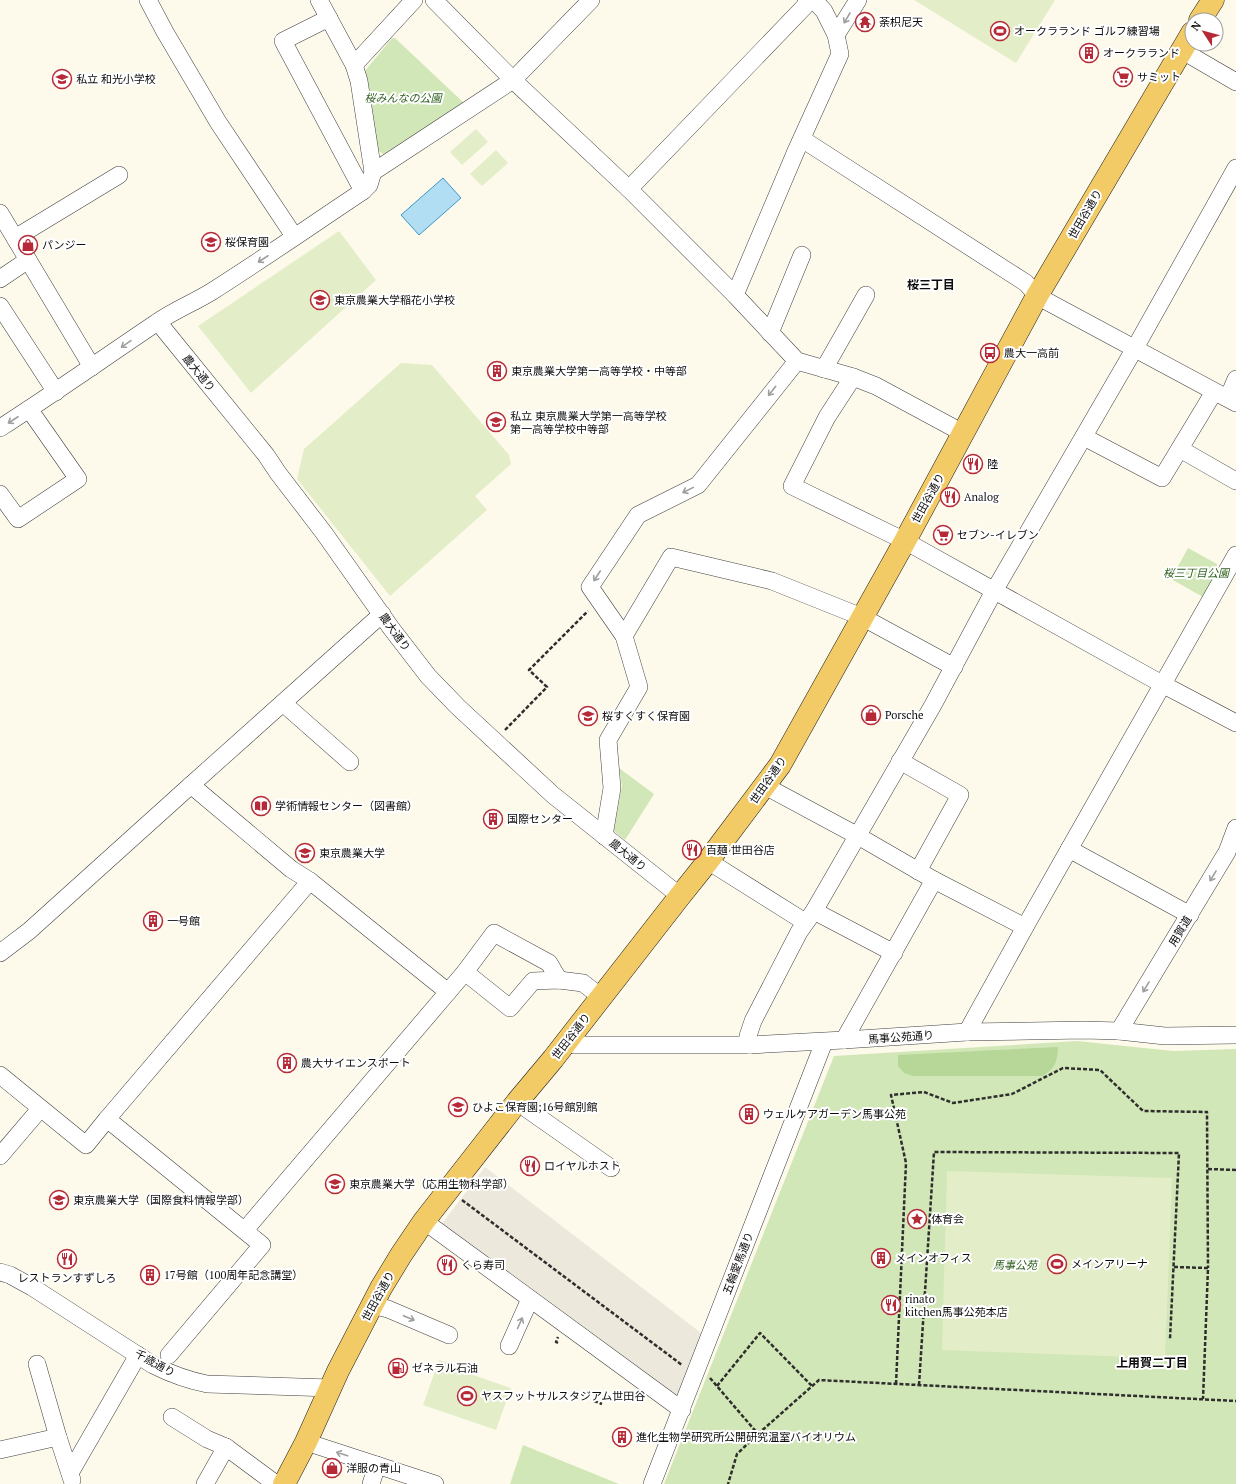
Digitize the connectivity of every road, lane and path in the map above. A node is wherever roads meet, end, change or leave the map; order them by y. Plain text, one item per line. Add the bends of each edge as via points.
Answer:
1 (148, 0) edge
2 (319, 0) edge
3 (414, 0) edge
4 (434, 0) edge
5 (591, 0) edge
6 (807, 0) edge
7 (814, 0) edge
8 (858, 0) edge
9 (1213, 0) edge
10 (1205, 12) edge
11 (329, 18) junction
12 (836, 35) junction
13 (1184, 45) edge
14 (1198, 52) edge
15 (354, 65) junction
16 (514, 80) junction
17 (1236, 82) edge
18 (802, 139) junction
19 (1236, 168) edge
20 (373, 172) junction
21 (119, 175) dead end
22 (629, 189) junction
23 (363, 191) junction
24 (0, 213) edge
25 (294, 236) junction
26 (14, 238) junction
27 (802, 255) dead end
28 (28, 260) junction
29 (0, 279) edge
30 (735, 295) junction
31 (866, 295) dead end
32 (1037, 296) junction
33 (0, 306) edge
34 (158, 322) junction
35 (770, 333) junction
36 (1135, 348) junction
37 (797, 361) junction
38 (92, 367) junction
39 (824, 369) junction
40 (854, 376) junction
41 (1236, 379) edge
42 (56, 392) junction
43 (1226, 398) edge
44 (30, 409) junction
45 (0, 428) edge
46 (963, 435) junction
47 (1084, 437) junction
48 (1180, 449) junction
49 (1236, 481) edge
50 (0, 494) edge
51 (905, 541) junction
52 (1236, 555) edge
53 (994, 591) junction
54 (599, 600) junction
55 (382, 614) junction
56 (862, 617) junction
57 (624, 636) junction
58 (954, 667) junction
59 (1162, 684) junction
60 (283, 703) junction
61 (1236, 723) edge
62 (495, 741) junction
63 (900, 761) junction
64 (350, 762) dead end
65 (190, 785) junction
66 (765, 786) junction
67 (1236, 828) edge
68 (604, 836) junction
69 (858, 836) junction
70 (1069, 849) junction
71 (1231, 853) edge
72 (708, 861) junction
73 (918, 870) junction
74 (934, 880) junction
75 (310, 881) junction
76 (680, 896) junction
77 (1190, 914) junction
78 (810, 916) junction
79 (1025, 927) junction
80 (0, 953) edge
81 (894, 953) junction
82 (465, 972) junction
83 (559, 980) junction
84 (448, 992) junction
85 (602, 997) junction
86 (1119, 1031) junction
87 (967, 1032) junction
88 (1236, 1035) edge
89 (568, 1040) junction
90 (844, 1040) junction
91 (824, 1042) junction
92 (750, 1045) junction
93 (0, 1075) edge
94 (517, 1102) junction
95 (40, 1109) junction
96 (107, 1119) junction
97 (0, 1156) edge
98 (611, 1168) dead end
99 (1208, 1169) junction
100 (1236, 1170) edge
101 (461, 1199) dead end
102 (424, 1221) junction
103 (244, 1230) junction
104 (1174, 1267) junction
105 (1208, 1268) junction
106 (0, 1272) edge
107 (530, 1299) junction
108 (372, 1304) junction
109 (449, 1335) dead end
110 (1170, 1339) dead end
111 (509, 1346) dead end
112 (138, 1355) junction
113 (168, 1356) dead end
114 (36, 1364) dead end
115 (684, 1366) dead end
116 (710, 1378) dead end
117 (896, 1384) junction
118 (920, 1385) junction
119 (717, 1386) junction
120 (812, 1386) junction
121 (331, 1388) junction
122 (1203, 1399) junction
123 (594, 1401) dead end
124 (1236, 1401) edge
125 (602, 1404) dead end
126 (682, 1410) junction
127 (172, 1417) dead end
128 (758, 1434) junction
129 (58, 1438) junction
130 (306, 1442) junction
131 (226, 1447) junction
132 (0, 1450) edge
133 (377, 1465) junction
134 (71, 1479) edge
135 (205, 1484) edge
136 (276, 1484) edge
137 (284, 1484) edge
138 (372, 1484) edge
139 (435, 1484) edge
140 (652, 1484) edge
141 (728, 1484) edge

1 - 25 street via 218,122
2 - 11 street
3 - 15 street
4 - 16 street
5 - 16 street
6 - 22 street via 805,6
7 - 12 street via 824,11
8 -> 12 street
9 - 10 main road
11 - 15 street
11 - 23 street via 282,41
12 - 18 street via 840,54
13 - 32 main road, 世田谷通り
14 - 17 street
15 - 20 street via 359,81
16 - 20 street
16 - 22 street
18 - 30 street
18 - 32 street via 1026,283
19 - 36 street
20 - 23 street via 369,185
21 - 26 street
22 - 30 street
23 - 25 street
24 - 26 street
25 -> 34 street via 266,257
26 - 28 street
27 - 35 street
28 - 29 street
28 - 38 street
30 - 35 street
31 - 39 street
32 - 36 street
32 - 46 main road, 世田谷通り
33 - 42 street
34 -> 38 street
34 - 55 street, 農大通り via 266,455
35 - 37 street
36 - 43 street
36 - 47 street
37 - 39 street
37 -> 54 street via 698,485 638,515 590,587
38 - 42 street
39 - 40 street
40 - 46 street
40 - 51 street via 828,417 792,486
41 - 43 street
42 - 44 street
43 - 48 street
44 -> 45 street
44 - 50 street via 78,479 18,519
46 - 51 main road, 世田谷通り
47 - 48 street via 1162,478
47 - 53 street
48 - 49 street
51 - 53 street
51 - 56 main road, 世田谷通り
52 - 59 street
53 - 58 street
53 - 59 street
54 - 57 street
54 - 62 path via 529,670 547,687
55 - 60 street
55 - 62 street, 農大通り via 428,676
56 - 57 street via 772,581 671,557
56 - 58 street
56 - 66 main road, 世田谷通り via 818,686 780,765
57 - 68 street via 638,687 608,740 612,788
58 - 63 street
59 - 61 street
59 - 70 street
60 - 64 street
60 - 65 street
62 - 68 street, 農大通り
63 - 69 street
63 - 73 street via 960,795
65 - 75 street via 291,869
65 - 80 street via 29,931
66 - 69 street
66 - 72 main road, 世田谷通り
67 - 71 street, 用賀道
68 - 76 street, 農大通り
69 - 73 street
69 - 78 street
70 - 77 street
70 - 79 street
71 -> 77 street, 用賀道
72 - 76 main road, 世田谷通り
72 - 78 street
73 - 74 street
74 - 79 street
74 - 81 street
75 - 84 street
75 - 96 street
76 - 85 main road, 世田谷通り
77 -> 86 street, 用賀道
78 - 81 street
78 - 92 street via 753,1020 748,1036
79 - 87 street
81 - 90 street
82 - 83 street via 510,1008 534,981
82 - 83 street via 494,933 549,963
82 - 84 street
83 - 85 street via 583,984
84 - 103 street
85 - 89 main road, 世田谷通り
86 - 87 street, 馬事公苑通り
86 - 88 street, 馬事公苑通り via 1165,1036
87 - 90 street, 馬事公苑通り
89 - 92 street, 馬事公苑通り via 574,1045
89 - 94 main road, 世田谷通り
90 - 91 street, 馬事公苑通り
91 - 92 street, 馬事公苑通り
91 - 126 street, 五輪愛馬通り
93 - 95 street
94 - 98 street
94 - 102 main road, 世田谷通り
95 - 96 street via 86,1145
95 - 97 street
96 - 103 street
99 - 100 path
99 - 105 path
99 - 117 path via 1207,1112 1143,1111 1100,1070 1063,1068 1012,1094 953,1103 924,1092 892,1095 906,1163
101 - 115 path
102 - 107 street
102 - 108 main road, 世田谷通り
103 - 113 street via 262,1245
104 - 105 path
104 - 110 path
104 - 118 path via 1179,1153 934,1152
105 - 122 path
106 - 112 street, 千歳通り via 32,1287
111 -> 107 street
107 - 126 street
108 -> 109 street
108 - 121 main road, 世田谷通り
112 - 121 street, 千歳通り via 169,1373 207,1384
112 - 134 street
114 - 129 street
116 - 119 path
117 - 118 path
117 - 120 path via 818,1380
118 - 122 path
119 - 120 path via 760,1333
119 - 128 path
120 - 128 path
121 - 130 main road, 世田谷通り
122 - 124 path
123 - 125 path
126 - 140 street, 五輪愛馬通り
127 - 131 street via 207,1439
128 - 141 path via 737,1454
129 - 132 street
129 - 134 street
133 -> 130 street
130 - 137 main road, 世田谷通り
131 - 135 street
131 - 136 street
133 - 138 street
133 - 139 street

